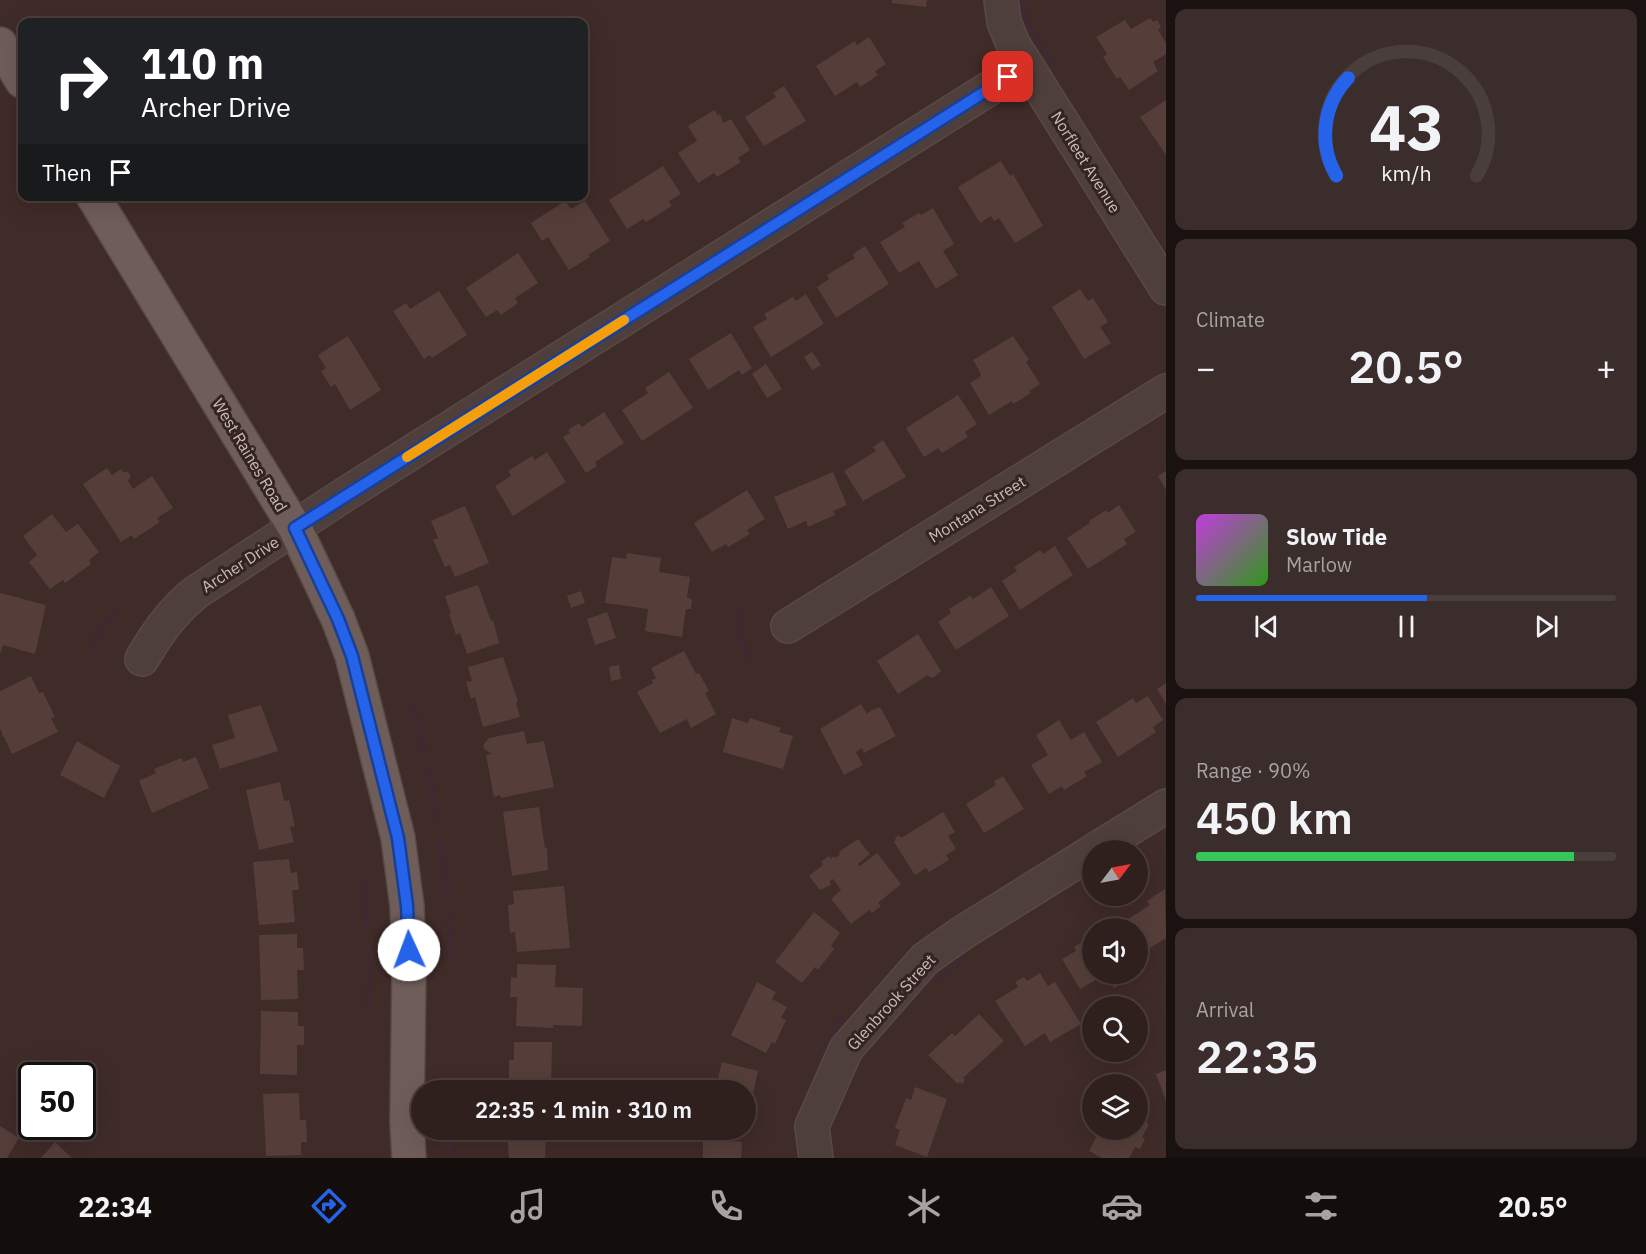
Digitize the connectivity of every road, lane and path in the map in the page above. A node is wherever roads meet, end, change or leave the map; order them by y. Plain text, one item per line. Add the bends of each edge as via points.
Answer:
1 (1002, 0) edge
2 (0, 44) edge
3 (1025, 66) junction
4 (18, 74) edge
5 (96, 201) edge
6 (1166, 288) edge
7 (1166, 391) edge
8 (295, 528) junction
9 (788, 626) dead end
10 (142, 659) dead end
11 (1166, 806) edge
12 (1111, 840) edge
13 (1082, 858) edge
14 (409, 1158) edge
15 (816, 1158) edge

1 - 3 street, Norfleet Avenue via 1004,22
2 - 4 main road
3 - 6 street, Norfleet Avenue
3 - 8 street, Archer Drive
5 - 8 main road, West Raines Road
7 - 9 street, Montana Street
8 - 10 street, Archer Drive via 195,593 160,629
8 - 14 main road, West Raines Road via 352,656 398,838 409,932
11 - 12 street, Glenbrook Street
13 - 15 street, Glenbrook Street via 925,959 846,1049 813,1126

